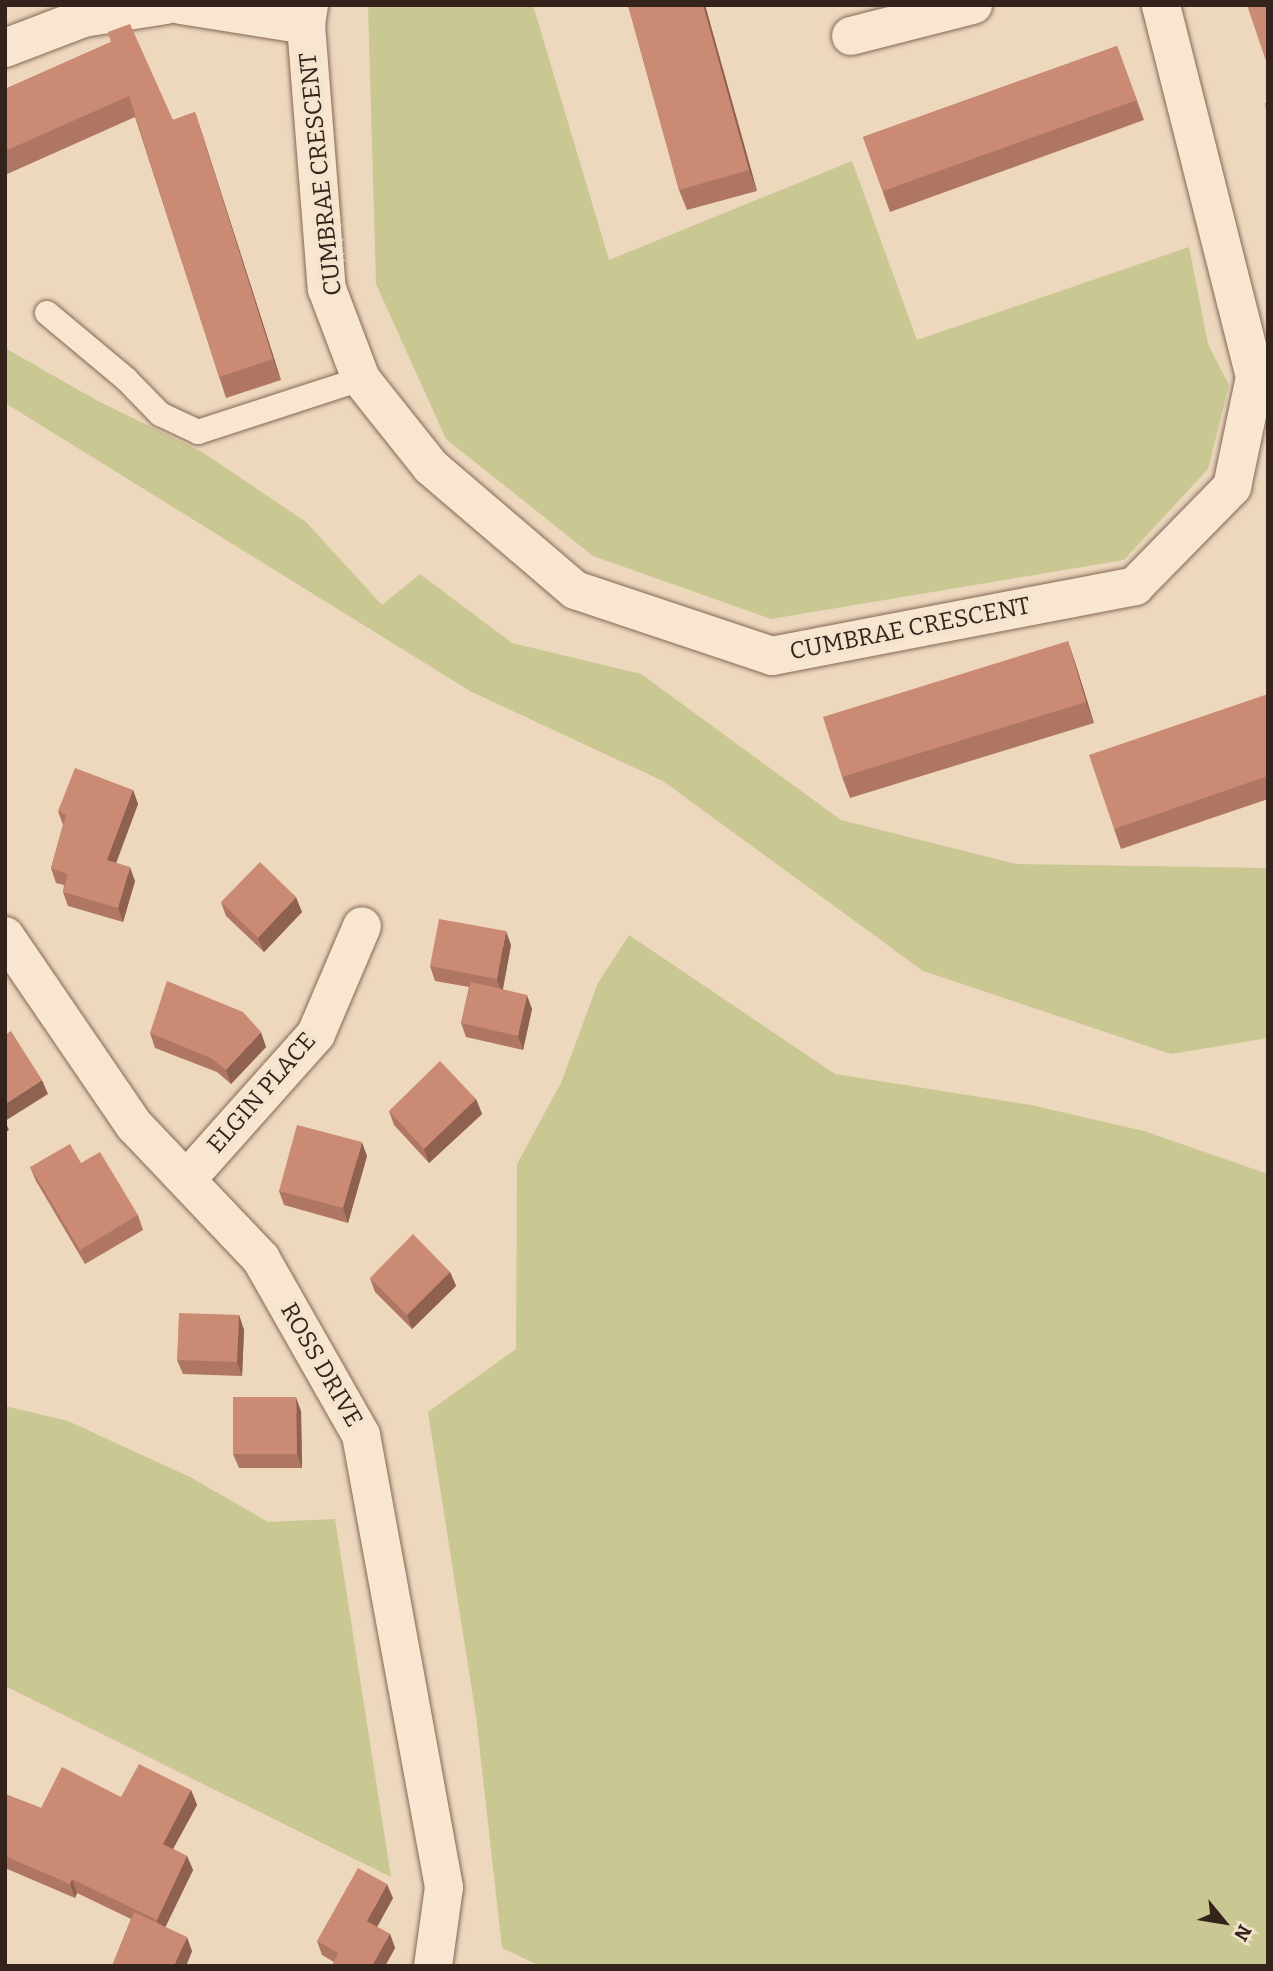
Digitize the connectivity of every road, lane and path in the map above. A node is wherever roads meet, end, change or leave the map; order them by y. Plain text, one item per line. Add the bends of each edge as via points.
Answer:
1 (166, 5) edge
2 (181, 5) edge
3 (973, 5) edge
4 (1161, 5) edge
5 (308, 15) edge
6 (851, 36) dead end
7 (5, 48) edge
8 (47, 313) dead end
9 (361, 379) junction
10 (362, 926) dead end
11 (5, 936) edge
12 (187, 1179) junction
13 (433, 1966) edge

1 - 7 street via 83,18
2 - 5 street
3 - 6 street
4 - 9 street, CUMBRAE CRESCENT via 1255,377 1231,487 1135,586 772,656 575,590 431,467
5 - 9 street, CUMBRAE CRESCENT via 327,289
8 - 9 lane via 160,414 198,432
10 - 12 street, ELGIN PLACE via 316,1034
11 - 12 street, ROSS DRIVE via 135,1125
12 - 13 street, ROSS DRIVE via 261,1259 361,1435 444,1887

